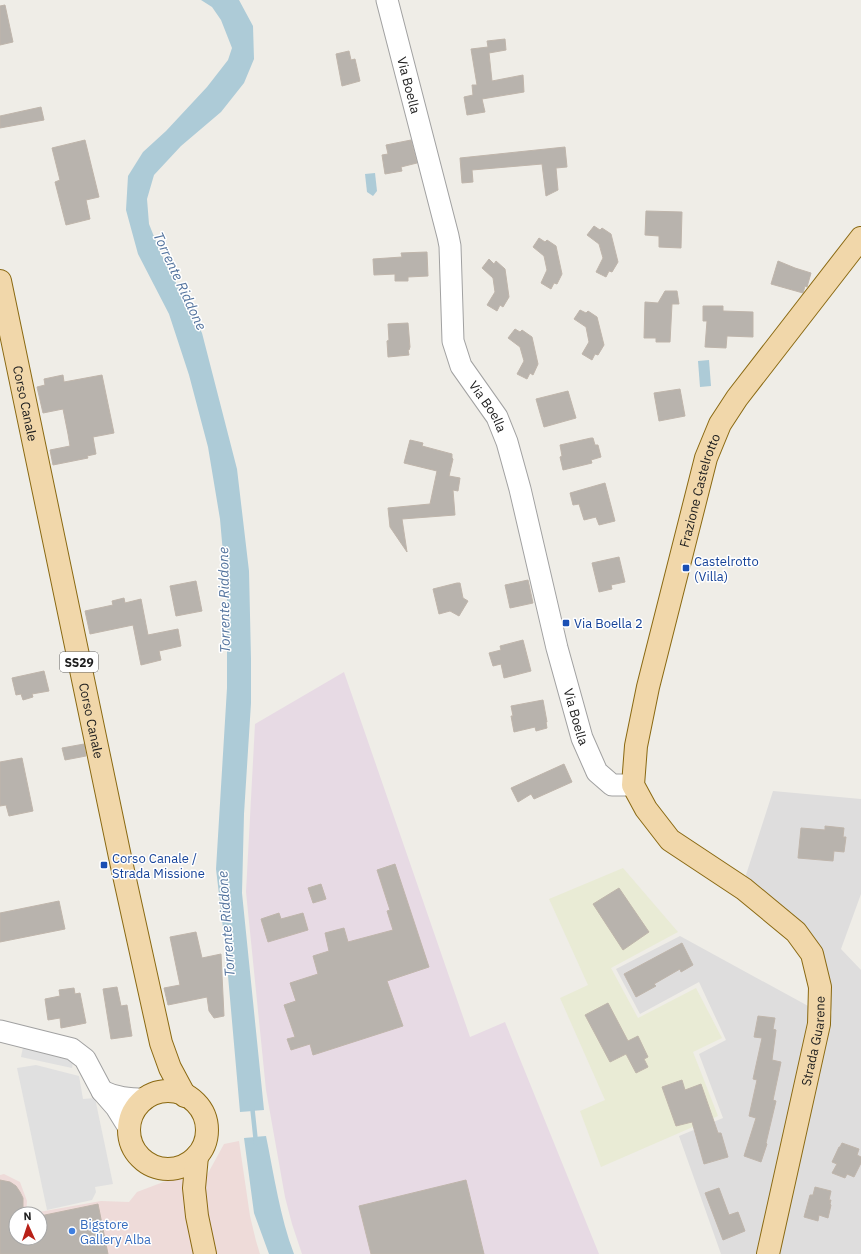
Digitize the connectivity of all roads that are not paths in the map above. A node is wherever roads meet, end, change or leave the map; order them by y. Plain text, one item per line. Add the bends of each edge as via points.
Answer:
1 (387, 0) edge
2 (861, 238) edge
3 (0, 281) edge
4 (633, 785) junction
5 (0, 1031) edge
6 (161, 1043) junction
7 (102, 1091) junction
8 (149, 1096) junction
9 (186, 1096) junction
10 (129, 1128) junction
11 (197, 1156) junction
12 (166, 1169) junction
13 (197, 1216) junction
14 (205, 1254) edge
15 (768, 1254) edge

1 - 4 street, Via Boella via 450,246 453,341 461,366 497,417 507,442 557,648 582,738 597,772 612,785
2 - 4 main road, Frazione Castelrotto via 737,398 720,424 706,458 648,687 636,746
3 - 6 main road, Corso Canale / SS29
4 - 15 main road, Strada Guarene via 646,809 670,840 744,889 796,932 812,954 820,987 819,1024
5 - 7 street via 72,1049 85,1059
6 - 8 main road, Corso Canale / SS29 via 159,1075
6 - 9 main road, Corso Canale / SS29 via 170,1068
7 - 8 street via 126,1099
7 - 10 street
8 - 9 main road via 175,1092
8 - 10 main road, Corso Canale via 136,1107
9 - 11 main road, Corso Canale via 197,1104 206,1125 203,1148
10 - 12 main road, Corso Canale via 132,1146 140,1158 152,1166
11 - 12 main road via 178,1168
11 - 13 main road, Corso Canale via 194,1188
12 - 13 main road, Corso Canale via 179,1180
13 - 14 main road, Corso Canale

